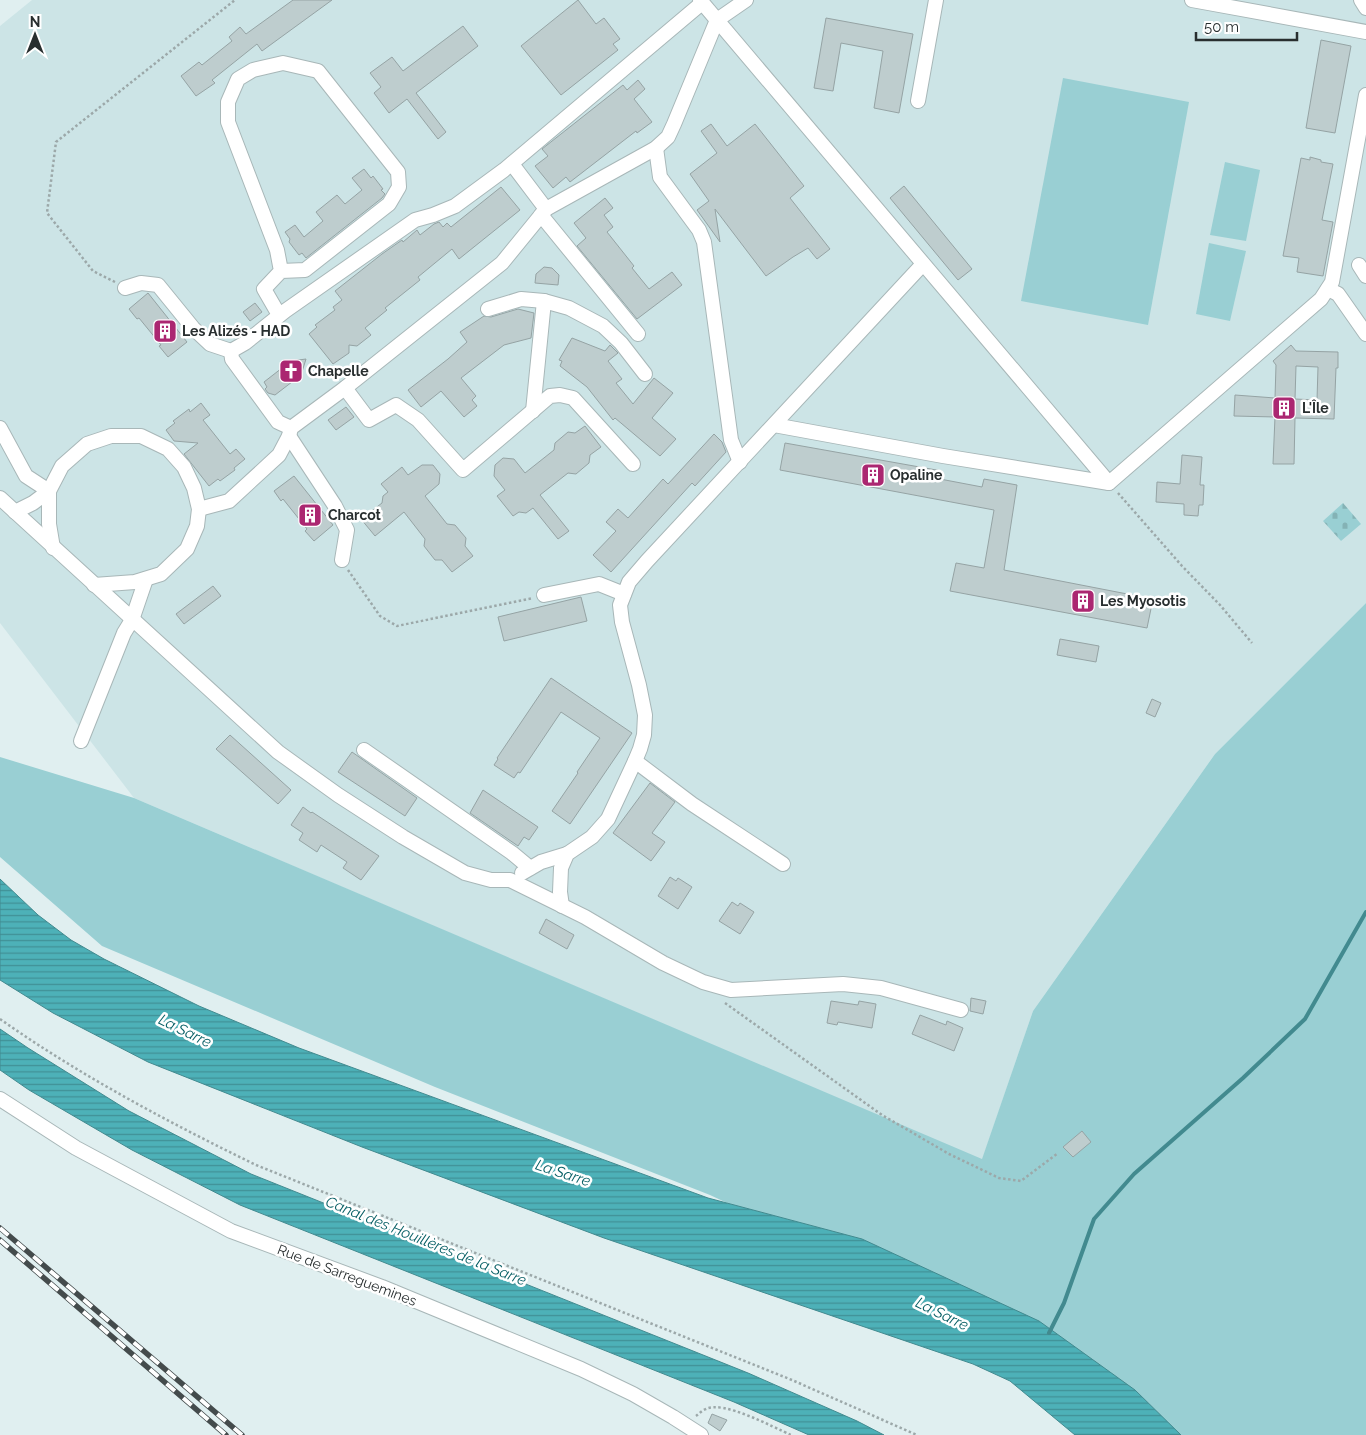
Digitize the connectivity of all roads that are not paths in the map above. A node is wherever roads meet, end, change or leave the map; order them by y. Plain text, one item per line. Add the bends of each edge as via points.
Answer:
1 (746, 0) edge
2 (936, 0) edge
3 (1192, 0) edge
4 (1361, 0) edge
5 (701, 1) edge
6 (1366, 8) edge
7 (717, 20) junction
8 (1366, 32) edge
9 (1366, 95) edge
10 (918, 101) dead end
11 (656, 148) junction
12 (512, 164) junction
13 (544, 212) junction
14 (923, 264) junction
15 (281, 271) junction
16 (126, 288) road end
17 (1328, 289) junction
18 (544, 301) junction
19 (488, 309) dead end
20 (279, 315) junction
21 (638, 334) dead end
22 (1366, 334) edge
23 (231, 351) junction
24 (645, 374) dead end
25 (344, 388) junction
26 (533, 411) junction
27 (774, 425) junction
28 (0, 428) edge
29 (290, 432) junction
30 (740, 462) junction
31 (633, 464) dead end
32 (1109, 483) junction
33 (49, 491) junction
34 (0, 498) edge
35 (199, 509) junction
36 (15, 512) junction
37 (53, 548) junction
38 (342, 560) road end
39 (146, 579) junction
40 (94, 585) junction
41 (624, 594) junction
42 (544, 595) road end
43 (132, 620) junction
44 (81, 741) dead end
45 (364, 750) dead end
46 (635, 761) junction
47 (567, 854) junction
48 (783, 864) dead end
49 (530, 868) junction
50 (510, 880) junction
51 (562, 906) junction
52 (961, 1010) dead end
53 (0, 1099) edge
54 (701, 1435) edge

1 - 7 street
2 - 10 street
3 - 8 street
4 - 6 street
5 - 7 street
5 - 12 street
7 - 11 street via 668,138
7 - 14 street
9 - 17 street via 1332,282
11 - 13 street
11 - 30 street via 660,177 699,230 704,242 731,440
12 - 13 street
12 - 20 street via 454,206 415,220
13 - 21 street
13 - 25 street via 502,263
14 - 27 street
14 - 32 street
15 - 15 street via 304,270 389,204 400,187 398,172 318,71 283,63 253,70 238,79 228,102 228,122 277,250
15 - 20 street via 264,289
16 - 23 street via 141,283 158,285 210,344
17 - 22 street via 1338,294
17 - 32 street via 1322,299
18 - 19 street via 520,299
18 - 24 street via 568,308 603,326
18 - 26 street
20 - 23 street
23 - 29 street via 232,358 278,422
25 - 26 street via 369,420 396,405 418,420 463,470
25 - 29 street
26 - 31 street via 550,396 573,398
27 - 30 street
27 - 32 street
28 - 33 street via 26,476
29 - 35 street via 279,455 229,501
29 - 38 street via 347,530
30 - 41 street via 647,561
33 - 35 street via 62,466 87,444 111,436 141,436 168,449 184,467
33 - 36 street
33 - 37 street
34 - 36 street
35 - 39 street via 197,526 187,549 162,574
36 - 37 street
37 - 40 street
39 - 40 street
39 - 43 street
40 - 43 street
41 - 42 street via 599,584
41 - 46 street via 620,605 622,622 646,715 644,735
43 - 44 street
43 - 50 street via 278,752 338,795 465,873 491,880
45 - 49 street
46 - 47 street via 608,819 592,837
46 - 48 street via 692,804
47 - 49 street
47 - 51 street via 561,868
49 - 50 street
50 - 51 street
51 - 52 street via 663,963 703,982 731,990 842,984 881,988
53 - 54 street, Rue de Sarreguemines via 76,1148 231,1231 382,1287 581,1369 633,1394

